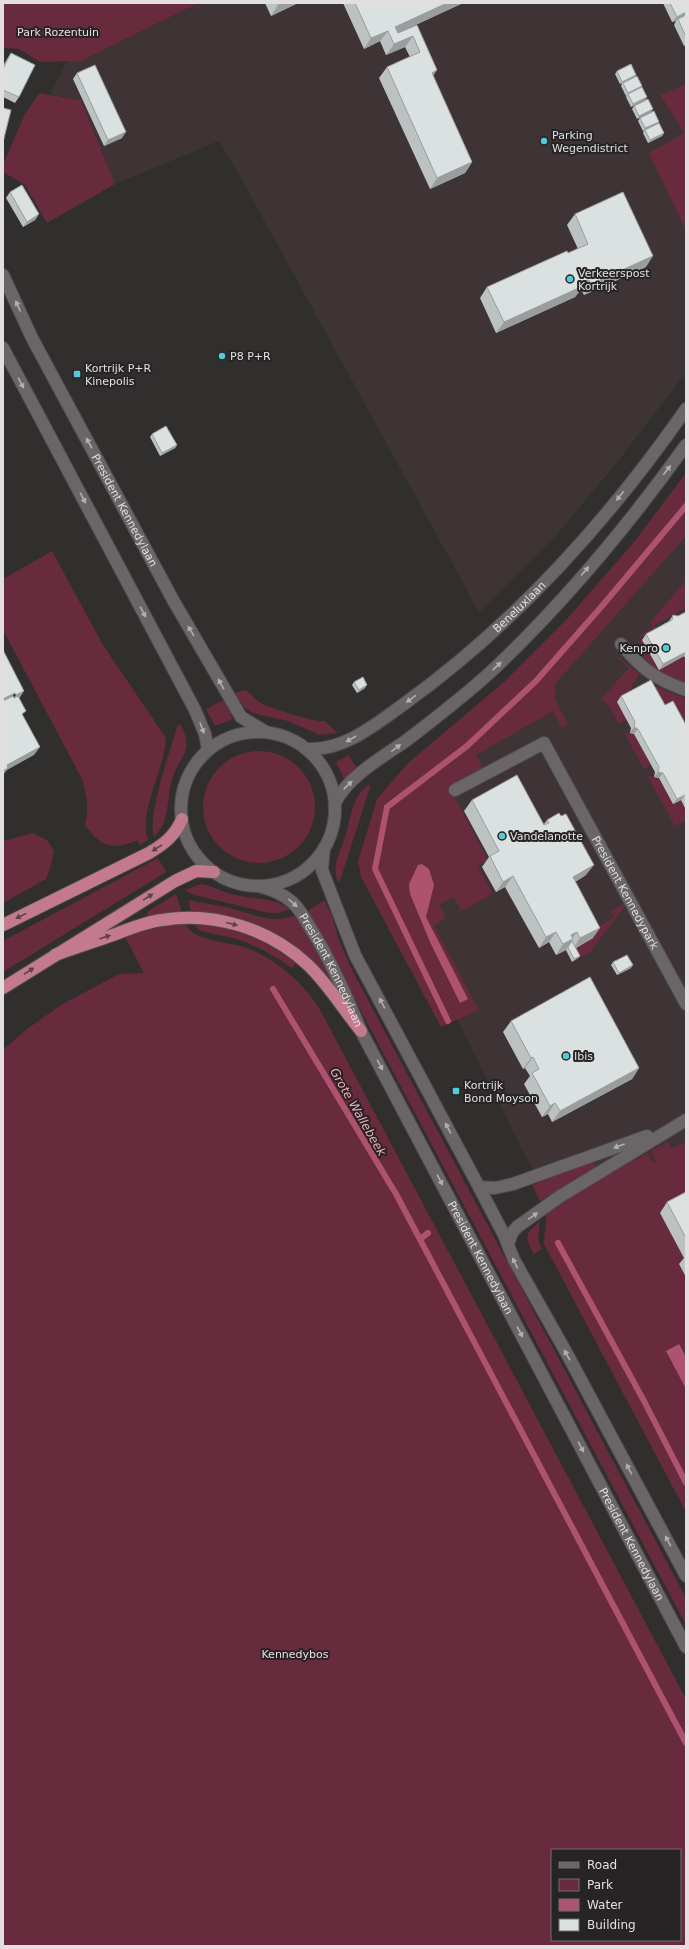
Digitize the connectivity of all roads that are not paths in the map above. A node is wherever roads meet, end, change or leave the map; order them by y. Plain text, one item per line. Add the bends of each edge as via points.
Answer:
1 (3, 275) edge
2 (3, 348) edge
3 (686, 409) edge
4 (686, 444) edge
5 (621, 644) dead end
6 (686, 690) edge
7 (266, 732) junction
8 (308, 749) junction
9 (208, 750) junction
10 (456, 790) dead end
11 (335, 803) junction
12 (182, 819) junction
13 (324, 848) junction
14 (214, 872) junction
15 (259, 886) junction
16 (3, 925) edge
17 (55, 954) junction
18 (3, 988) edge
19 (686, 1004) edge
20 (361, 1030) junction
21 (686, 1120) edge
22 (669, 1129) junction
23 (479, 1187) junction
24 (508, 1244) junction
25 (686, 1576) edge
26 (686, 1647) edge

7 -> 1 main road, President Kennedylaan via 241,717 233,706 32,338
2 -> 9 main road via 195,710
3 -> 8 main road, Beneluxlaan via 616,503 565,561 480,645 384,719 347,741 328,748
11 -> 4 main road via 339,794 354,779 440,714 504,660 558,604 626,523
5 - 6 main road via 650,674 663,682
7 - 8 main road via 281,735
7 - 9 main road via 235,735
8 - 11 main road via 327,773
9 - 12 main road via 189,774 183,796
10 - 19 main road, President Kennedypark via 544,743
11 - 13 main road via 335,818
12 - 14 main road via 193,849 202,862
12 -> 16 highway via 172,837 153,851
13 - 15 main road via 315,861 303,871 275,884
23 -> 13 main road via 356,955 322,870
14 - 15 main road via 228,880
17 -> 14 highway via 190,873 202,870
15 -> 20 main road, President Kennedylaan via 281,894 299,909 341,983
18 -> 17 highway
17 -> 20 highway via 161,920 188,918 226,922 254,930 294,953 309,965
20 -> 26 main road, President Kennedylaan
21 - 22 main road
22 -> 23 main road via 513,1184 495,1188
24 -> 22 main road via 512,1233 530,1218
23 - 24 main road
25 -> 24 main road via 514,1260

